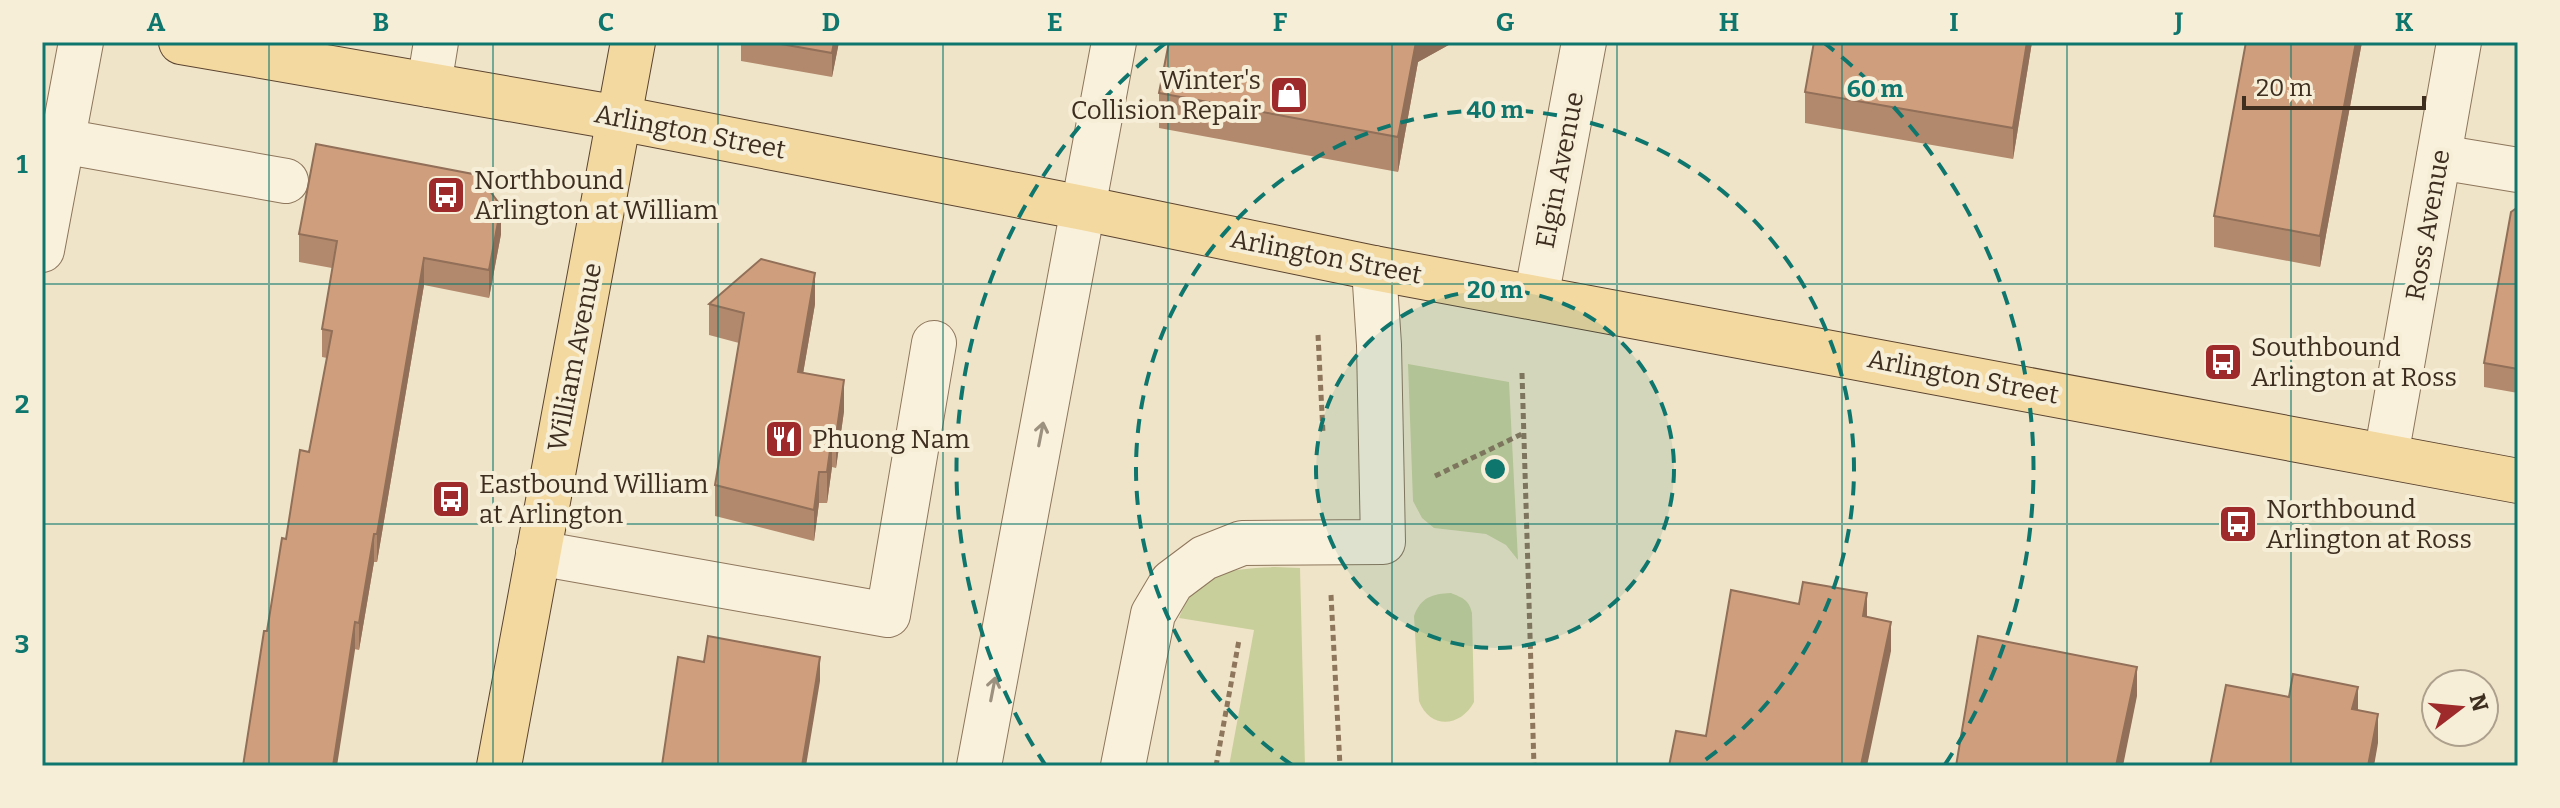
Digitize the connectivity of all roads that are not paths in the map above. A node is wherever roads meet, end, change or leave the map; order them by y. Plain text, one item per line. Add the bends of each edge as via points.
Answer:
1 (81, 42) edge
2 (181, 42) edge
3 (436, 42) edge
4 (633, 42) edge
5 (1114, 42) edge
6 (1584, 42) edge
7 (2459, 42) edge
8 (429, 85) junction
9 (619, 118) junction
10 (62, 141) junction
11 (2439, 157) junction
12 (2518, 170) edge
13 (286, 181) dead end
14 (1083, 208) junction
15 (42, 250) edge
16 (1374, 268) junction
17 (1536, 298) junction
18 (934, 343) dead end
19 (2386, 456) junction
20 (2518, 481) edge
21 (538, 553) junction
22 (499, 766) edge
23 (979, 766) edge
24 (1123, 766) edge

1 - 10 street
2 - 8 main road, Arlington Street
3 - 8 street
4 - 9 main road, William Avenue
5 - 14 street
6 - 17 street, Elgin Avenue
7 - 11 street, Ross Avenue
8 - 9 main road, Arlington Street
9 - 14 main road, Arlington Street
9 - 21 main road, William Avenue
10 - 13 street
10 - 15 street
11 - 12 street
11 - 19 street, Ross Avenue
14 - 16 main road, Arlington Street
23 -> 14 street
16 - 17 main road, Arlington Street
16 - 24 street via 1383,542 1242,543 1204,558 1172,582 1153,614
17 - 19 main road, Arlington Street
18 - 21 street via 888,615
19 - 20 main road, Arlington Street
21 - 22 main road, William Avenue

